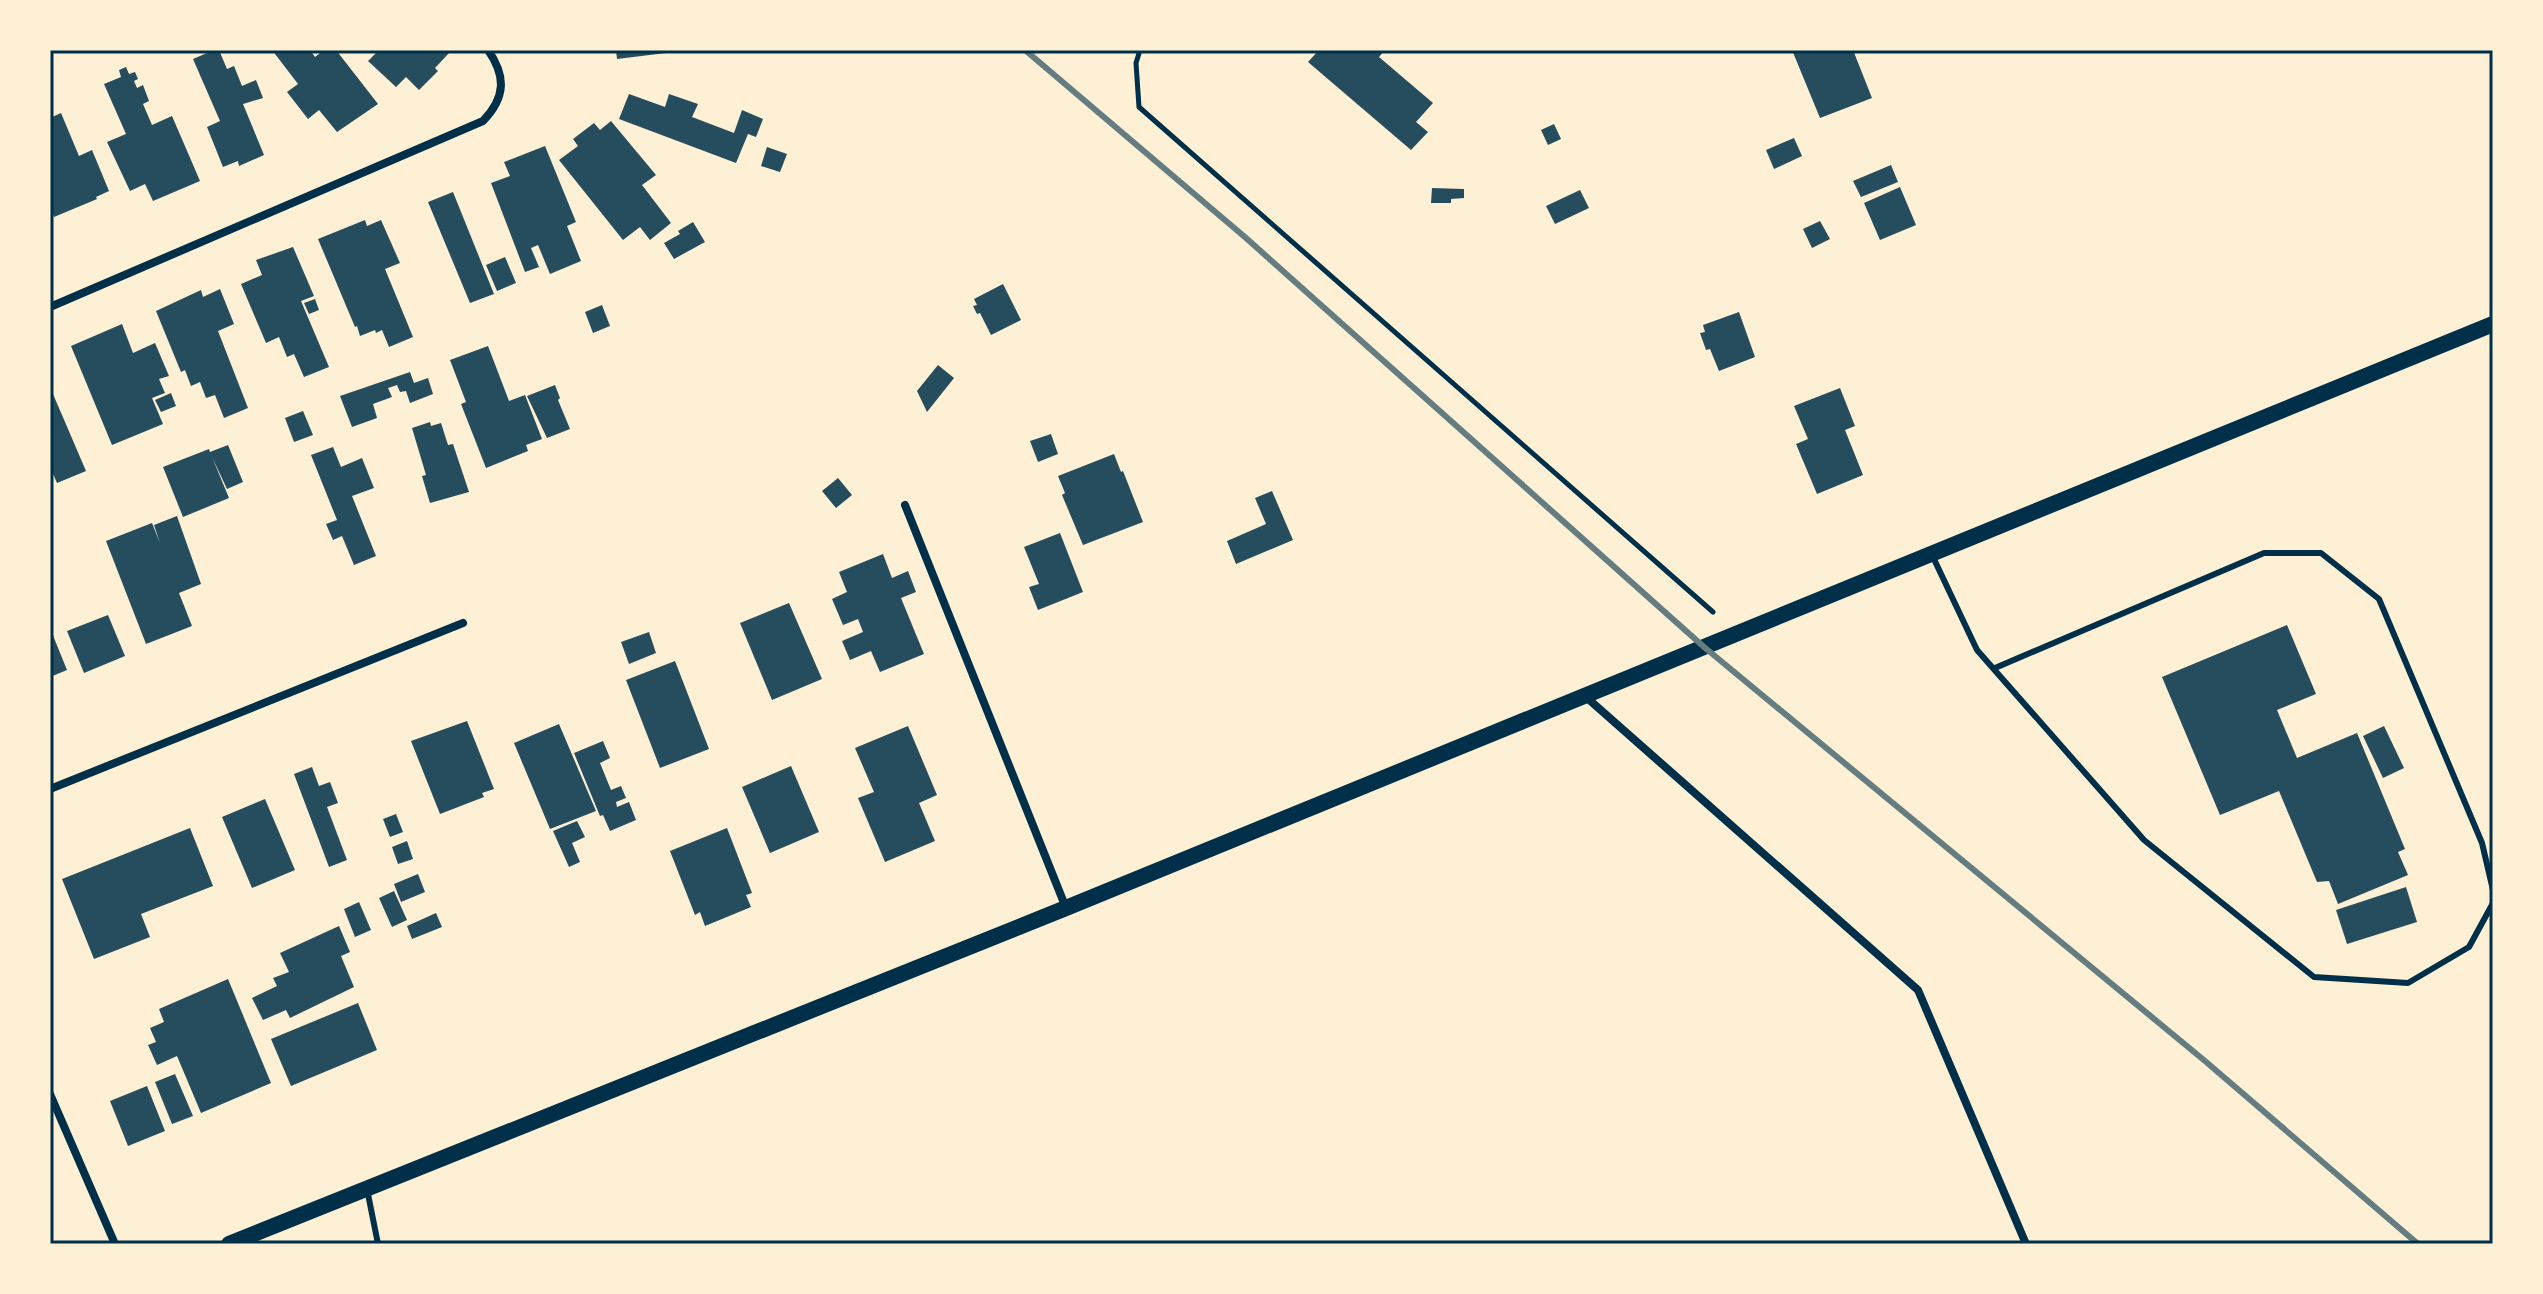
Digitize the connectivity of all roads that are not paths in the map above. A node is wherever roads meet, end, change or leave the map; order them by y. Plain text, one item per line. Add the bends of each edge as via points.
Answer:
1 (488, 50) edge
2 (50, 307) edge
3 (2493, 324) edge
4 (905, 505) dead end
5 (1931, 554) junction
6 (463, 623) dead end
7 (1995, 668) junction
8 (1585, 696) junction
9 (50, 789) edge
10 (2493, 890) edge
11 (2493, 903) edge
12 (1066, 908) junction
13 (50, 1094) edge
14 (367, 1189) junction
15 (115, 1244) edge
16 (229, 1244) edge
17 (378, 1244) edge
18 (2026, 1244) edge

1 - 2 street via 499,68 502,88 495,109 483,121
3 - 5 main road
4 - 12 street
5 - 7 lane via 1977,650
5 - 8 main road
6 - 9 street
7 - 10 lane via 2264,553 2321,553 2379,599 2482,843
7 - 11 lane via 2144,840 2314,977 2408,983 2469,947
8 - 12 main road
8 - 18 street via 1918,990
12 - 14 main road
13 - 15 street
14 - 16 main road
14 - 17 lane

